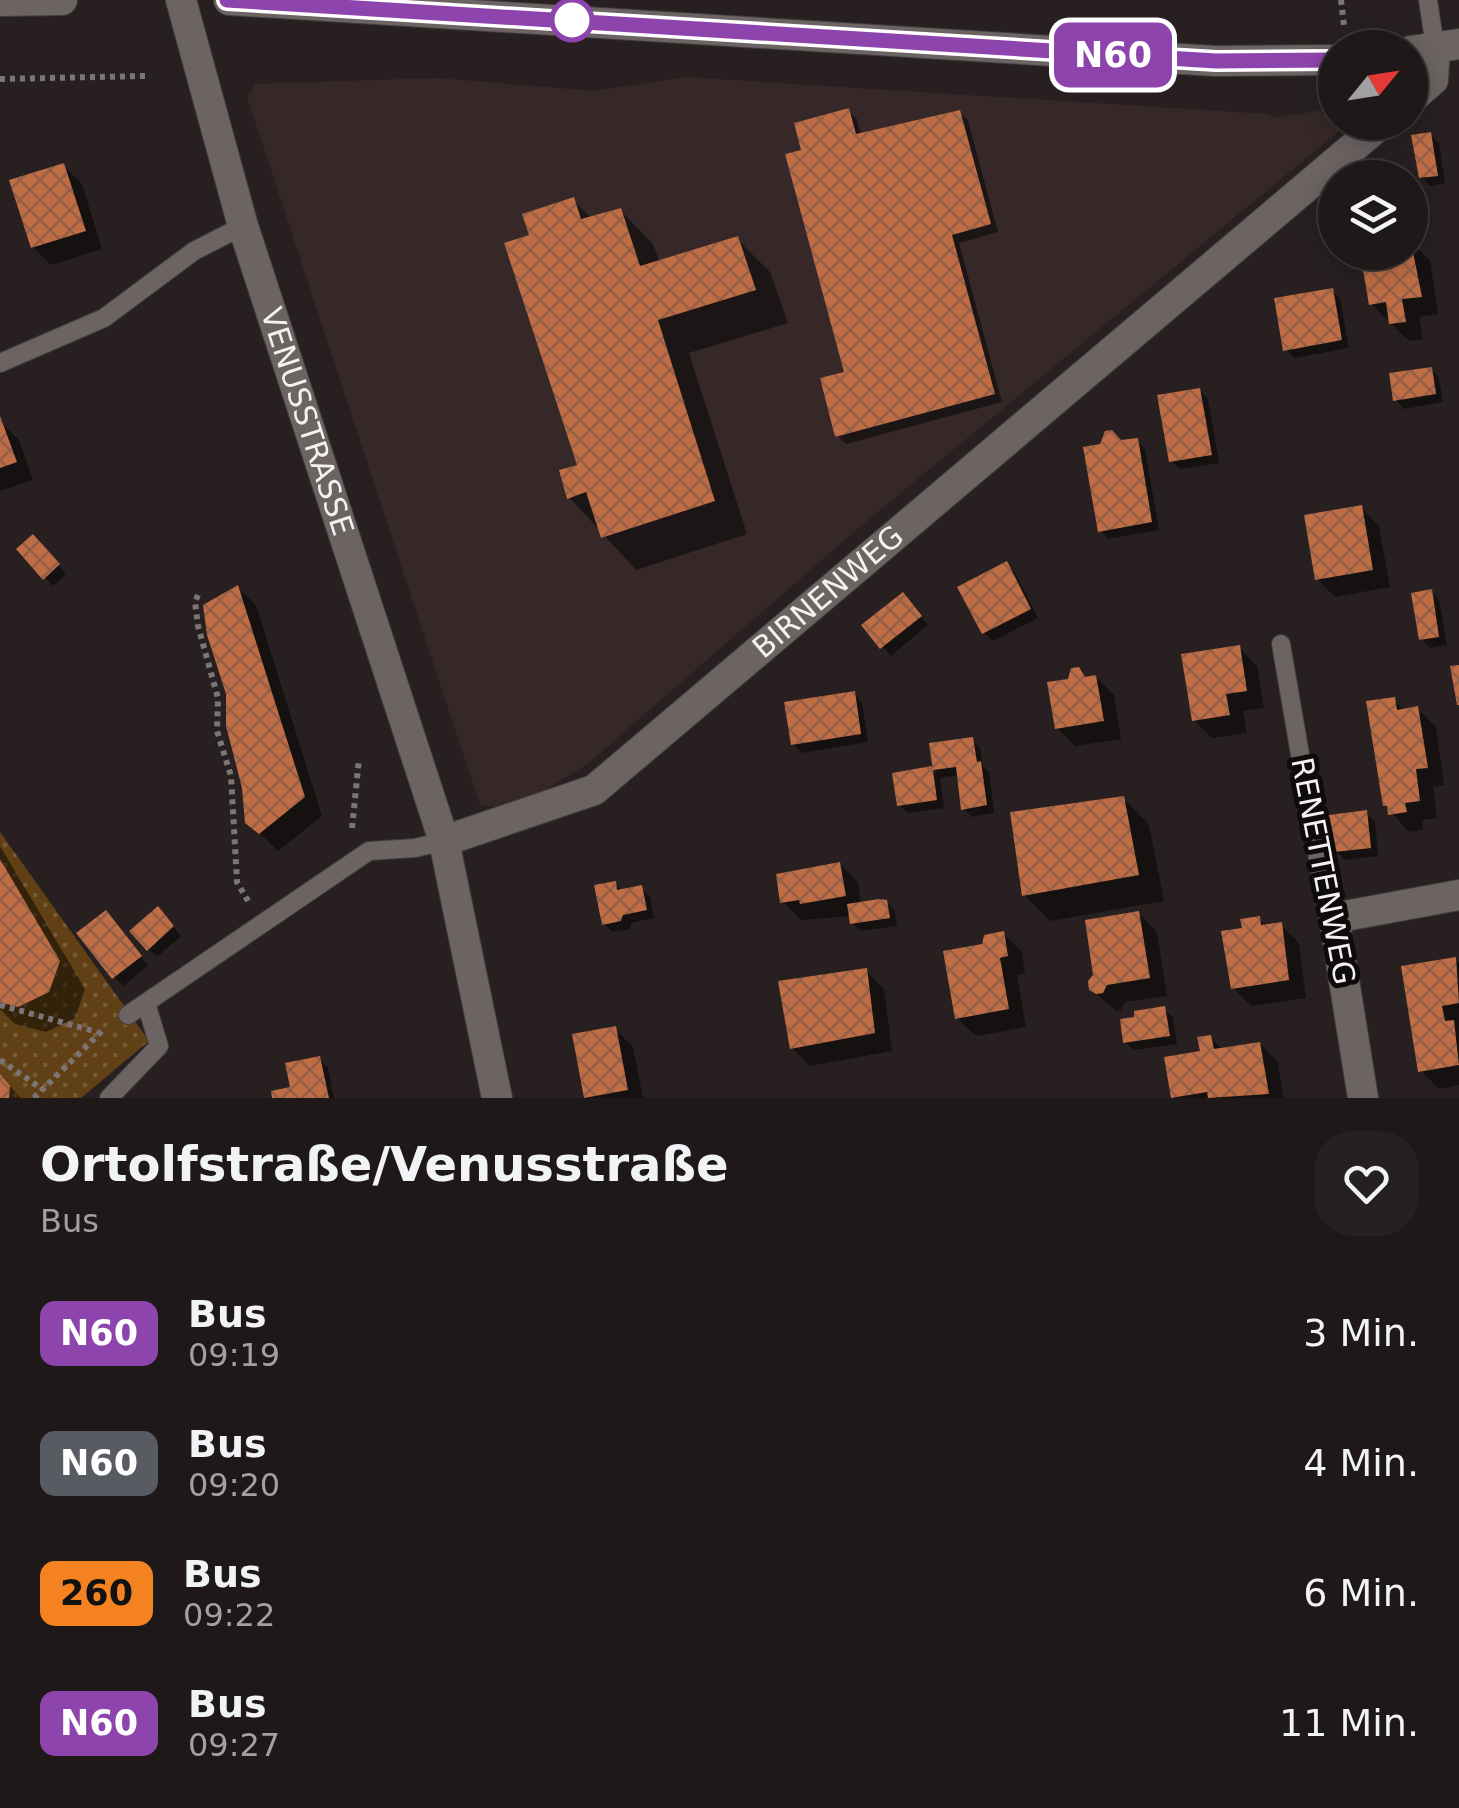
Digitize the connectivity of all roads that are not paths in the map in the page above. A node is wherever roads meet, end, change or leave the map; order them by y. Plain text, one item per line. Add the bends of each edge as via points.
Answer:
1 (62, 0) edge
2 (181, 0) edge
3 (229, 0) edge
4 (1428, 0) edge
5 (0, 2) edge
6 (518, 8) edge
7 (1435, 47) edge
8 (1318, 60) edge
9 (1428, 84) edge
10 (1362, 140) edge
11 (242, 226) junction
12 (0, 362) edge
13 (1280, 644) dead end
14 (444, 841) junction
15 (1459, 895) edge
16 (1334, 918) junction
17 (146, 1003) junction
18 (128, 1015) road end
19 (109, 1098) edge
20 (496, 1098) edge
21 (1363, 1098) edge

1 - 5 street
2 - 11 street, VENUSSTRASSE
3 - 6 street
4 - 7 lane
6 - 8 street via 1216,61
7 - 9 street
10 - 14 street, BIRNENWEG via 594,790
11 - 12 lane via 194,251 104,318
11 - 14 street, VENUSSTRASSE
13 - 16 lane, RENETTENWEG via 1325,899
14 - 17 lane via 369,852
14 - 20 street
15 - 16 street
16 - 21 street, RENETTENWEG
17 - 18 lane
17 - 19 lane via 160,1046

